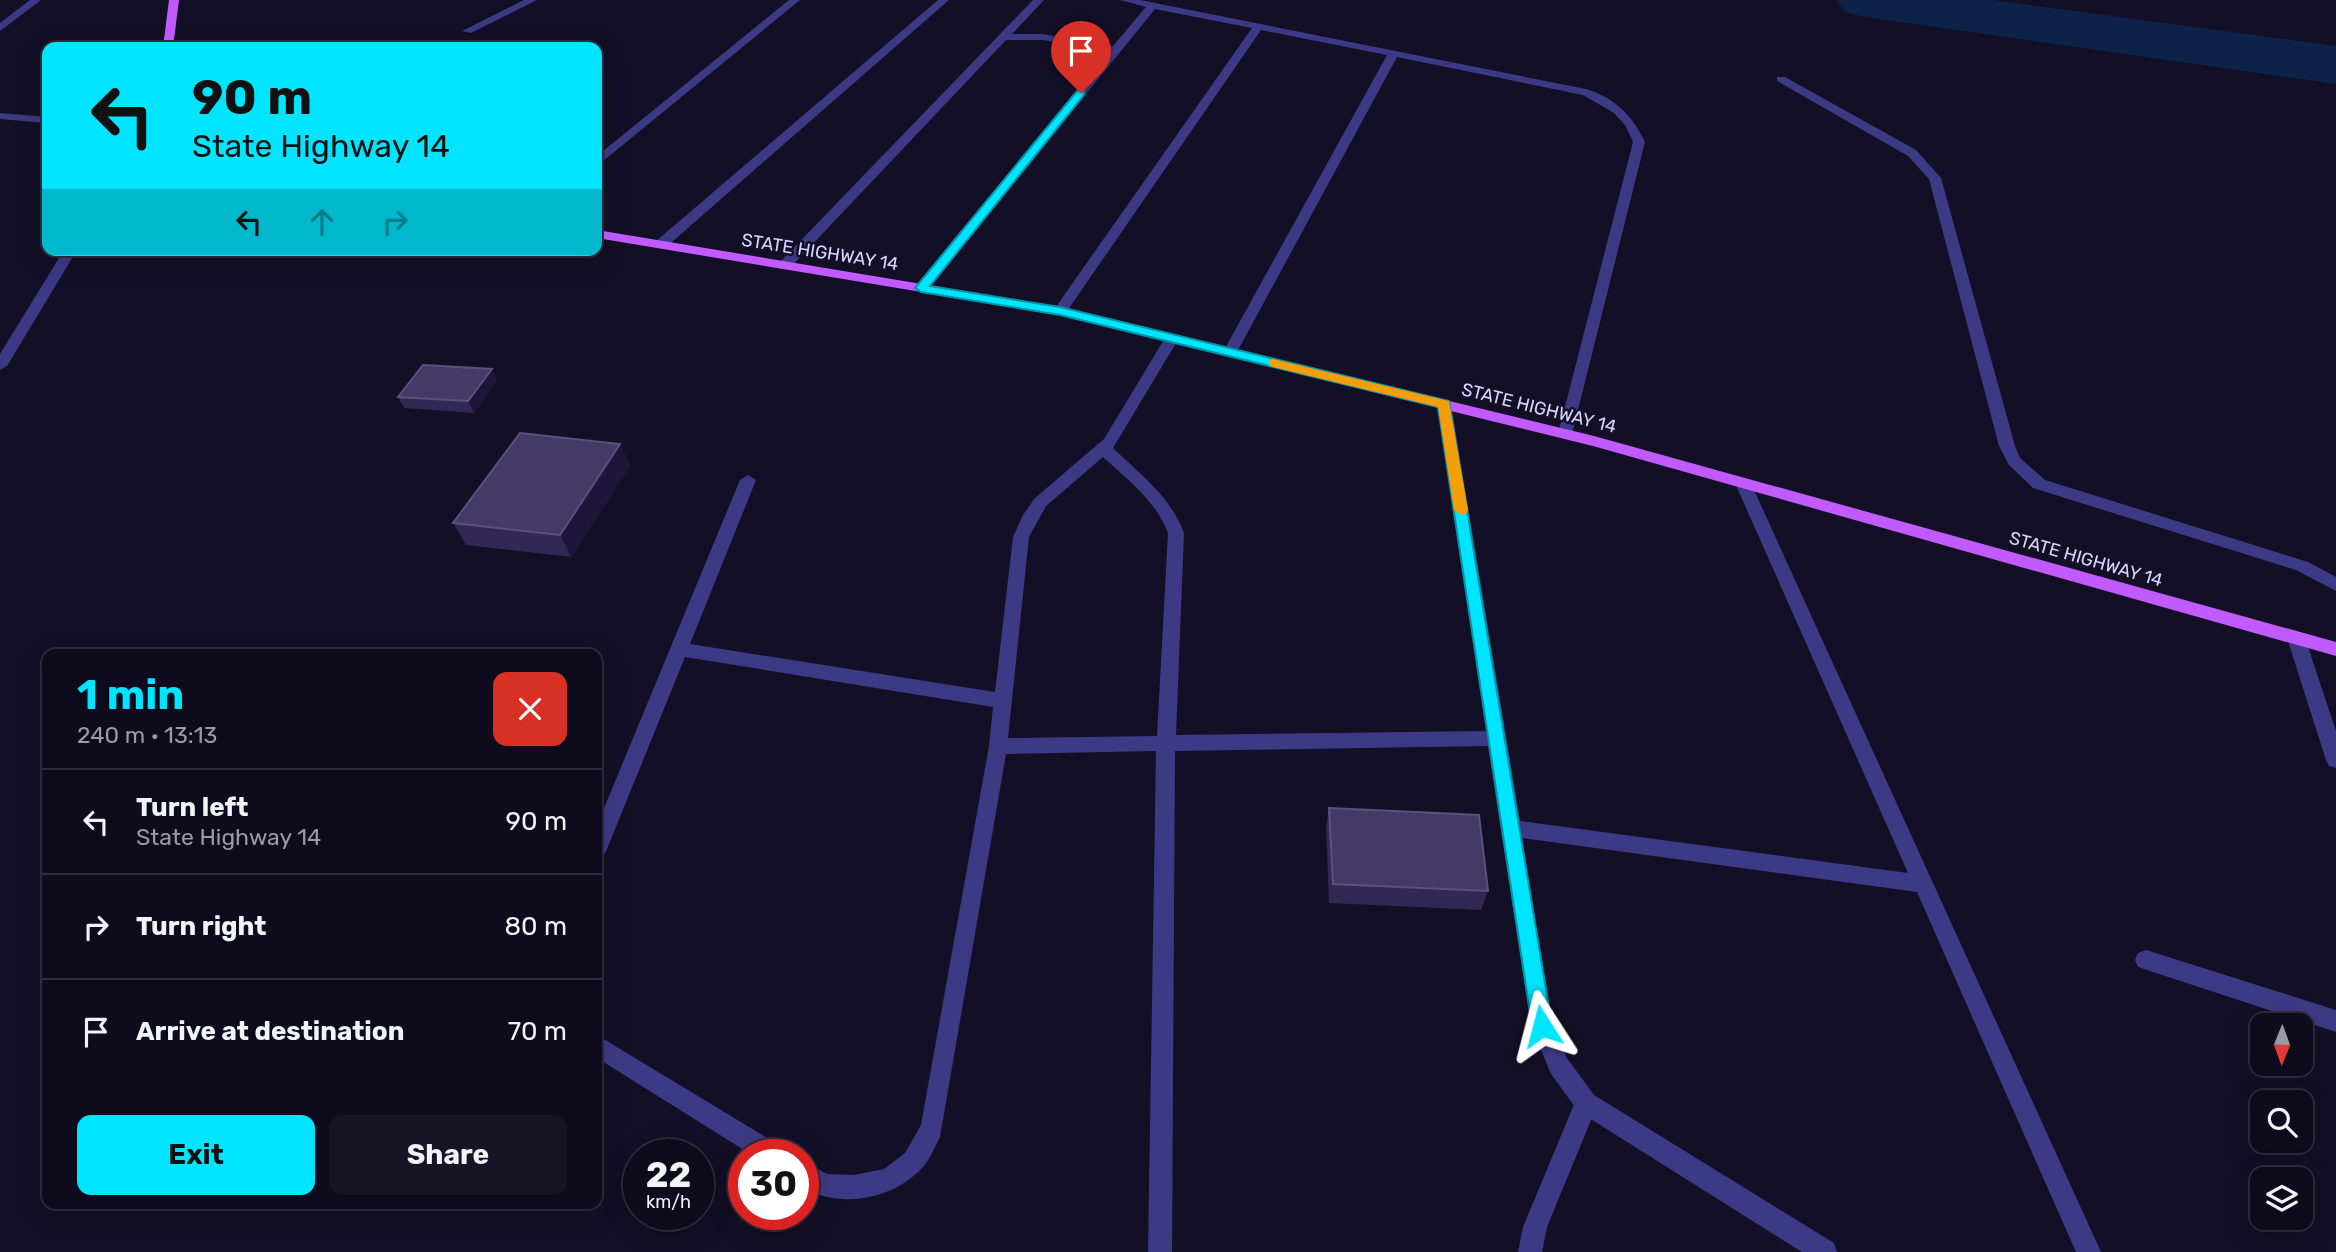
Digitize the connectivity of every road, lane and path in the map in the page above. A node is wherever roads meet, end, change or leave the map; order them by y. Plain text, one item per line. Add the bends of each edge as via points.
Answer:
1 (36, 0) edge
2 (174, 0) edge
3 (532, 0) edge
4 (795, 0) edge
5 (944, 0) edge
6 (1039, 0) edge
7 (1125, 0) edge
8 (1152, 6) junction
9 (1258, 27) junction
10 (0, 29) edge
11 (467, 31) dead end
12 (1004, 37) junction
13 (169, 42) edge
14 (1116, 50) junction
15 (1393, 54) junction
16 (1782, 79) dead end
17 (0, 116) edge
18 (42, 120) edge
19 (602, 159) edge
20 (602, 235) edge
21 (660, 245) junction
22 (67, 256) edge
23 (784, 266) junction
24 (921, 288) junction
25 (1060, 311) junction
26 (1172, 338) junction
27 (1230, 352) junction
28 (0, 366) edge
29 (1444, 404) junction
30 (1566, 434) junction
31 (1104, 449) junction
32 (748, 480) dead end
33 (1742, 483) junction
34 (2336, 586) edge
35 (2296, 638) junction
36 (679, 649) junction
37 (2336, 649) edge
38 (1004, 701) junction
39 (1496, 738) junction
40 (1166, 744) junction
41 (998, 746) junction
42 (2336, 760) edge
43 (1510, 828) junction
44 (602, 837) edge
45 (1924, 884) junction
46 (2146, 960) dead end
47 (2336, 1021) edge
48 (602, 1048) edge
49 (1586, 1103) junction
50 (748, 1139) edge
51 (819, 1183) edge
52 (1160, 1252) edge
53 (1530, 1252) edge
54 (1825, 1252) edge
55 (2089, 1252) edge

1 - 10 street
2 - 13 main road
3 - 11 street
4 - 19 street
5 - 21 street
6 - 12 street
7 - 8 street
8 - 9 street
8 - 14 street
9 - 15 street
9 - 25 street
12 - 14 street via 1043,37
12 - 23 street
14 - 24 street
15 - 27 street
15 - 30 street via 1586,92 1615,106 1632,124 1639,142
16 - 34 street via 1912,153 1936,178 2007,446 2025,473 2039,484 2302,566
17 - 18 street
20 - 21 main road, STATE HIGHWAY 14
21 - 23 main road, STATE HIGHWAY 14
22 - 28 street
23 - 24 main road, STATE HIGHWAY 14
24 - 25 main road, STATE HIGHWAY 14
25 - 26 main road, STATE HIGHWAY 14
26 - 27 main road, STATE HIGHWAY 14
26 - 31 street
27 - 29 main road, STATE HIGHWAY 14
29 - 30 main road, STATE HIGHWAY 14
29 - 39 street
30 - 33 main road, STATE HIGHWAY 14
31 - 38 street via 1032,512 1021,537
31 - 40 street via 1165,508 1175,526
32 - 36 street
33 - 35 main road, STATE HIGHWAY 14
33 - 45 street
35 - 37 main road, STATE HIGHWAY 14
35 - 42 street
36 - 38 street
36 - 44 street
38 - 41 street
39 - 40 street
39 - 43 street
40 - 41 street
40 - 52 street
41 - 51 street via 932,1129 913,1161 889,1180 854,1187
43 - 45 street
43 - 49 street via 1542,1026 1559,1066
45 - 55 street
46 - 47 street
48 - 50 street
49 - 53 street via 1535,1227
49 - 54 street

